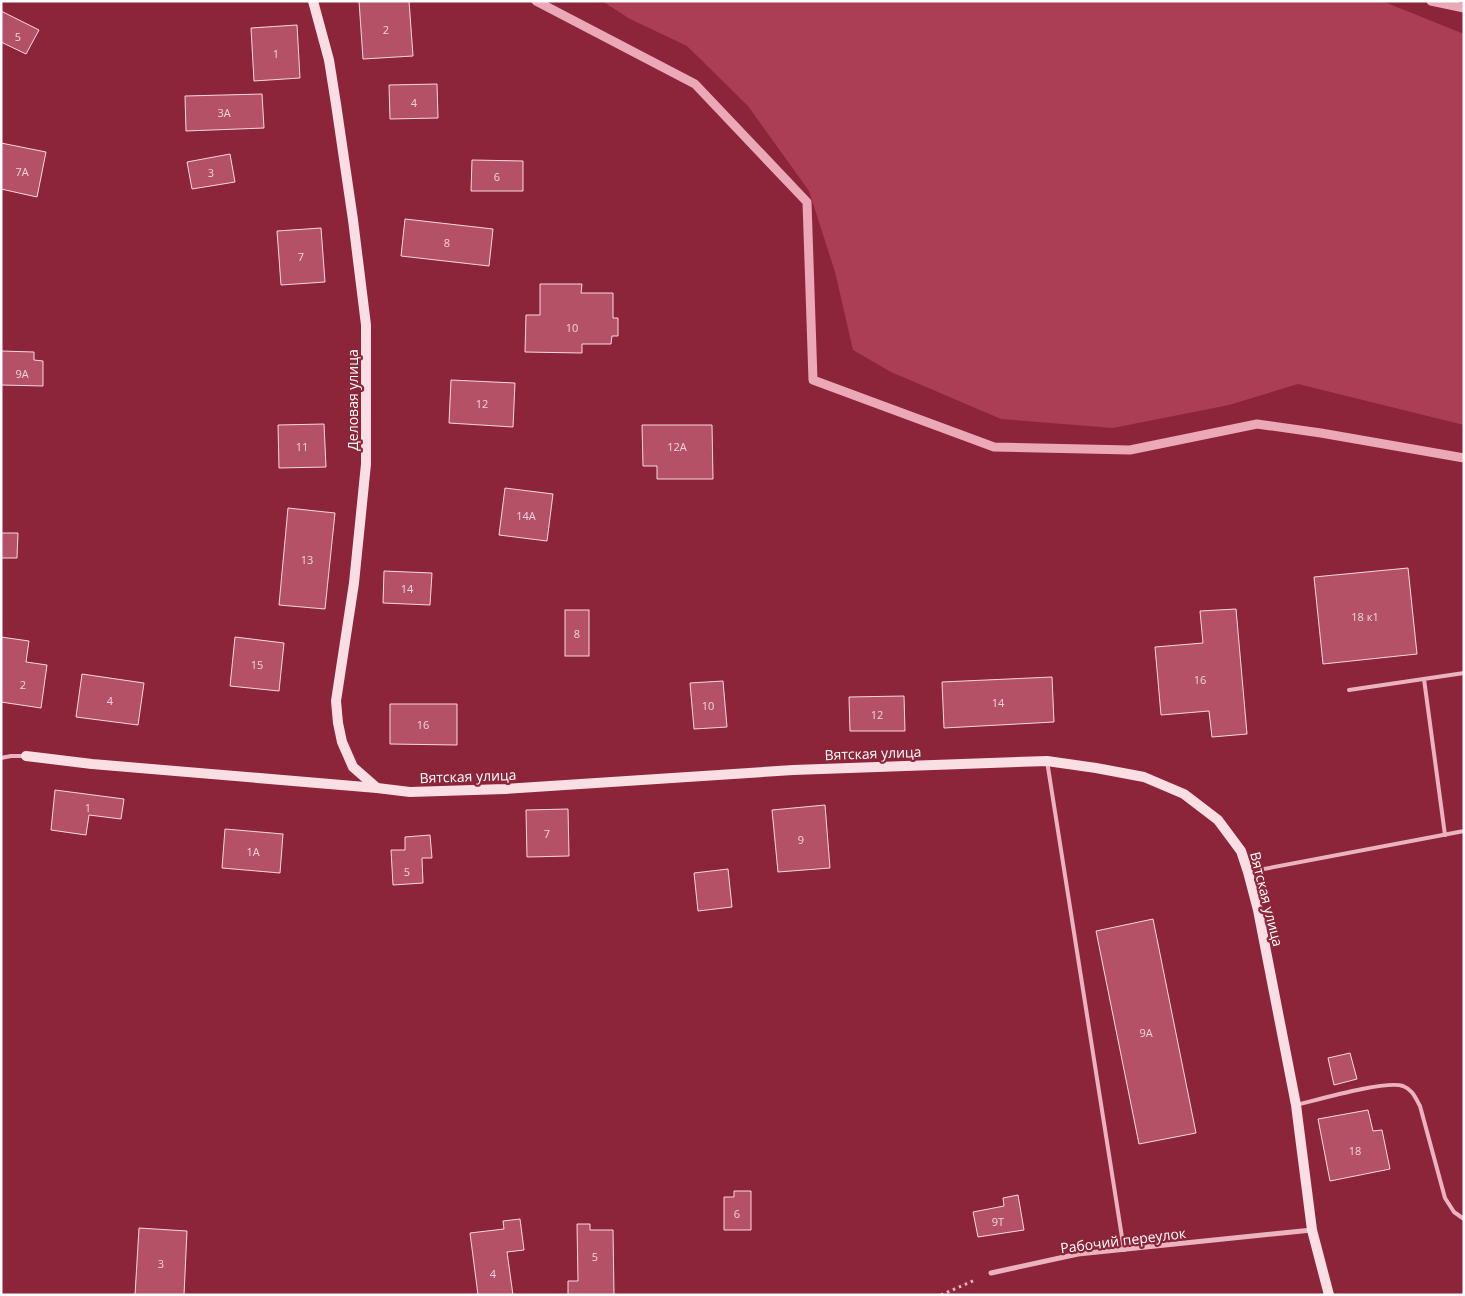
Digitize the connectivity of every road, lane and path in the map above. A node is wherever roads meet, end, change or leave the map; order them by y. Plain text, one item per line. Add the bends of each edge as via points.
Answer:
1 (313, 1) edge
2 (1464, 673) edge
3 (1424, 679) junction
4 (1349, 690) dead end
5 (26, 756) joint
6 (1, 758) edge
7 (1047, 761) junction
8 (377, 788) junction
9 (1464, 831) edge
10 (1445, 835) junction
11 (1248, 872) junction
12 (1296, 1105) junction
13 (1464, 1219) edge
14 (1312, 1230) junction
15 (1124, 1250) junction
16 (991, 1273) joint
17 (941, 1295) edge
18 (1329, 1295) edge

1 - 8 street, Деловая улица via 332,78 366,325 366,464 354,583 336,701 342,742 353,766
2 - 3 lane
3 - 4 lane
3 - 10 lane
5 - 6 lane
5 - 8 street, Вятская улица
7 - 8 street, Вятская улица via 793,770 505,789 410,792
7 - 11 street, Вятская улица via 1144,777 1184,794 1218,820 1241,851
7 - 15 lane
9 - 10 lane
10 - 11 lane
11 - 12 street, Вятская улица
12 - 13 lane via 1386,1085 1402,1086 1413,1092 1420,1106 1445,1198 1454,1212
12 - 14 street, Вятская улица
14 - 15 street, Рабочий переулок
14 - 18 street, Вятская улица
15 - 16 street, Рабочий переулок via 1078,1254
16 - 17 path

